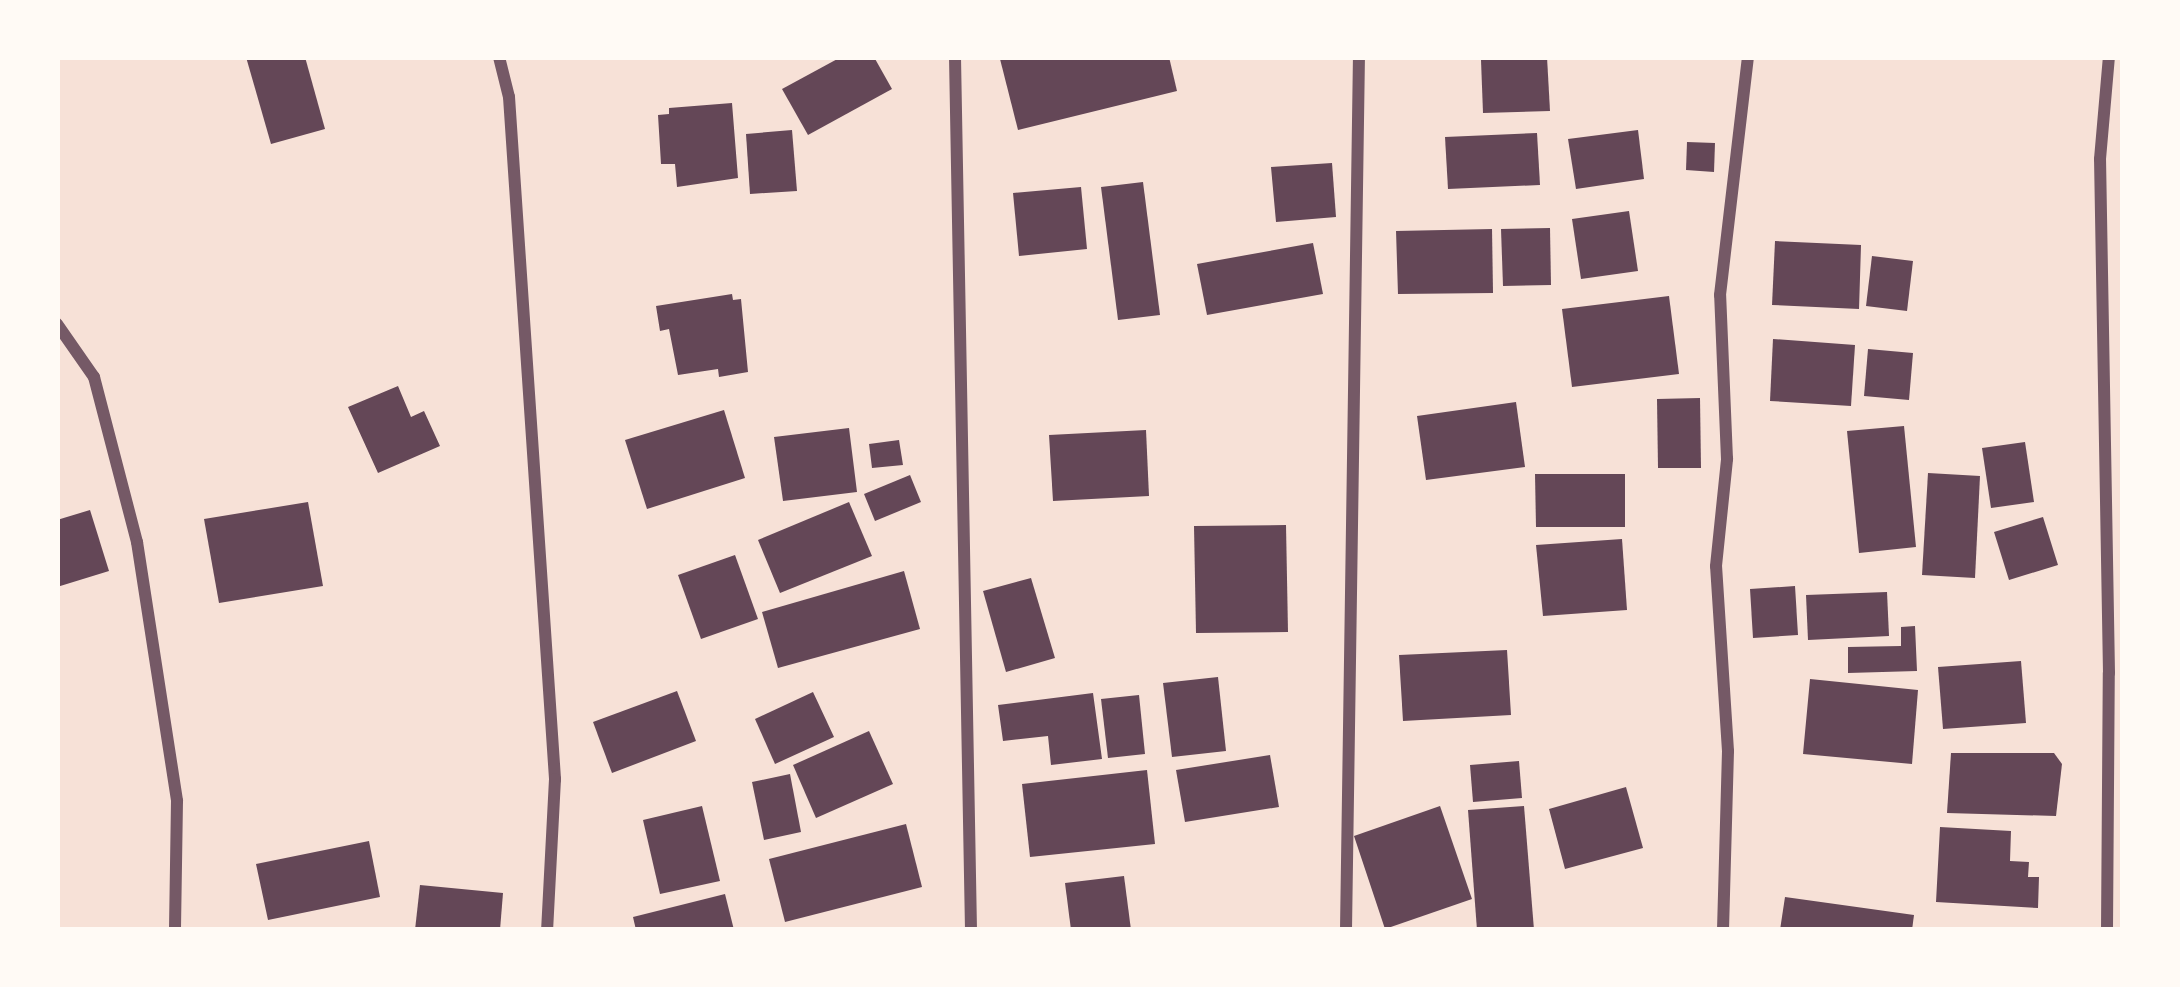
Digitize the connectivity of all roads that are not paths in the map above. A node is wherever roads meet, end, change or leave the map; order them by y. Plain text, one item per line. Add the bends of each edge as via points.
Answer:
1 (499, 57) edge
2 (955, 57) edge
3 (1360, 57) edge
4 (1748, 57) edge
5 (2109, 57) edge
6 (57, 324) edge
7 (175, 930) edge
8 (547, 930) edge
9 (970, 930) edge
10 (1346, 930) edge
11 (1724, 930) edge
12 (2107, 930) edge

1 - 8 street via 509,97 555,779
2 - 9 street
3 - 10 street
4 - 11 street via 1720,295 1727,443 1716,566 1728,751
5 - 12 street via 2100,159
6 - 7 street via 94,376 137,542 177,800

